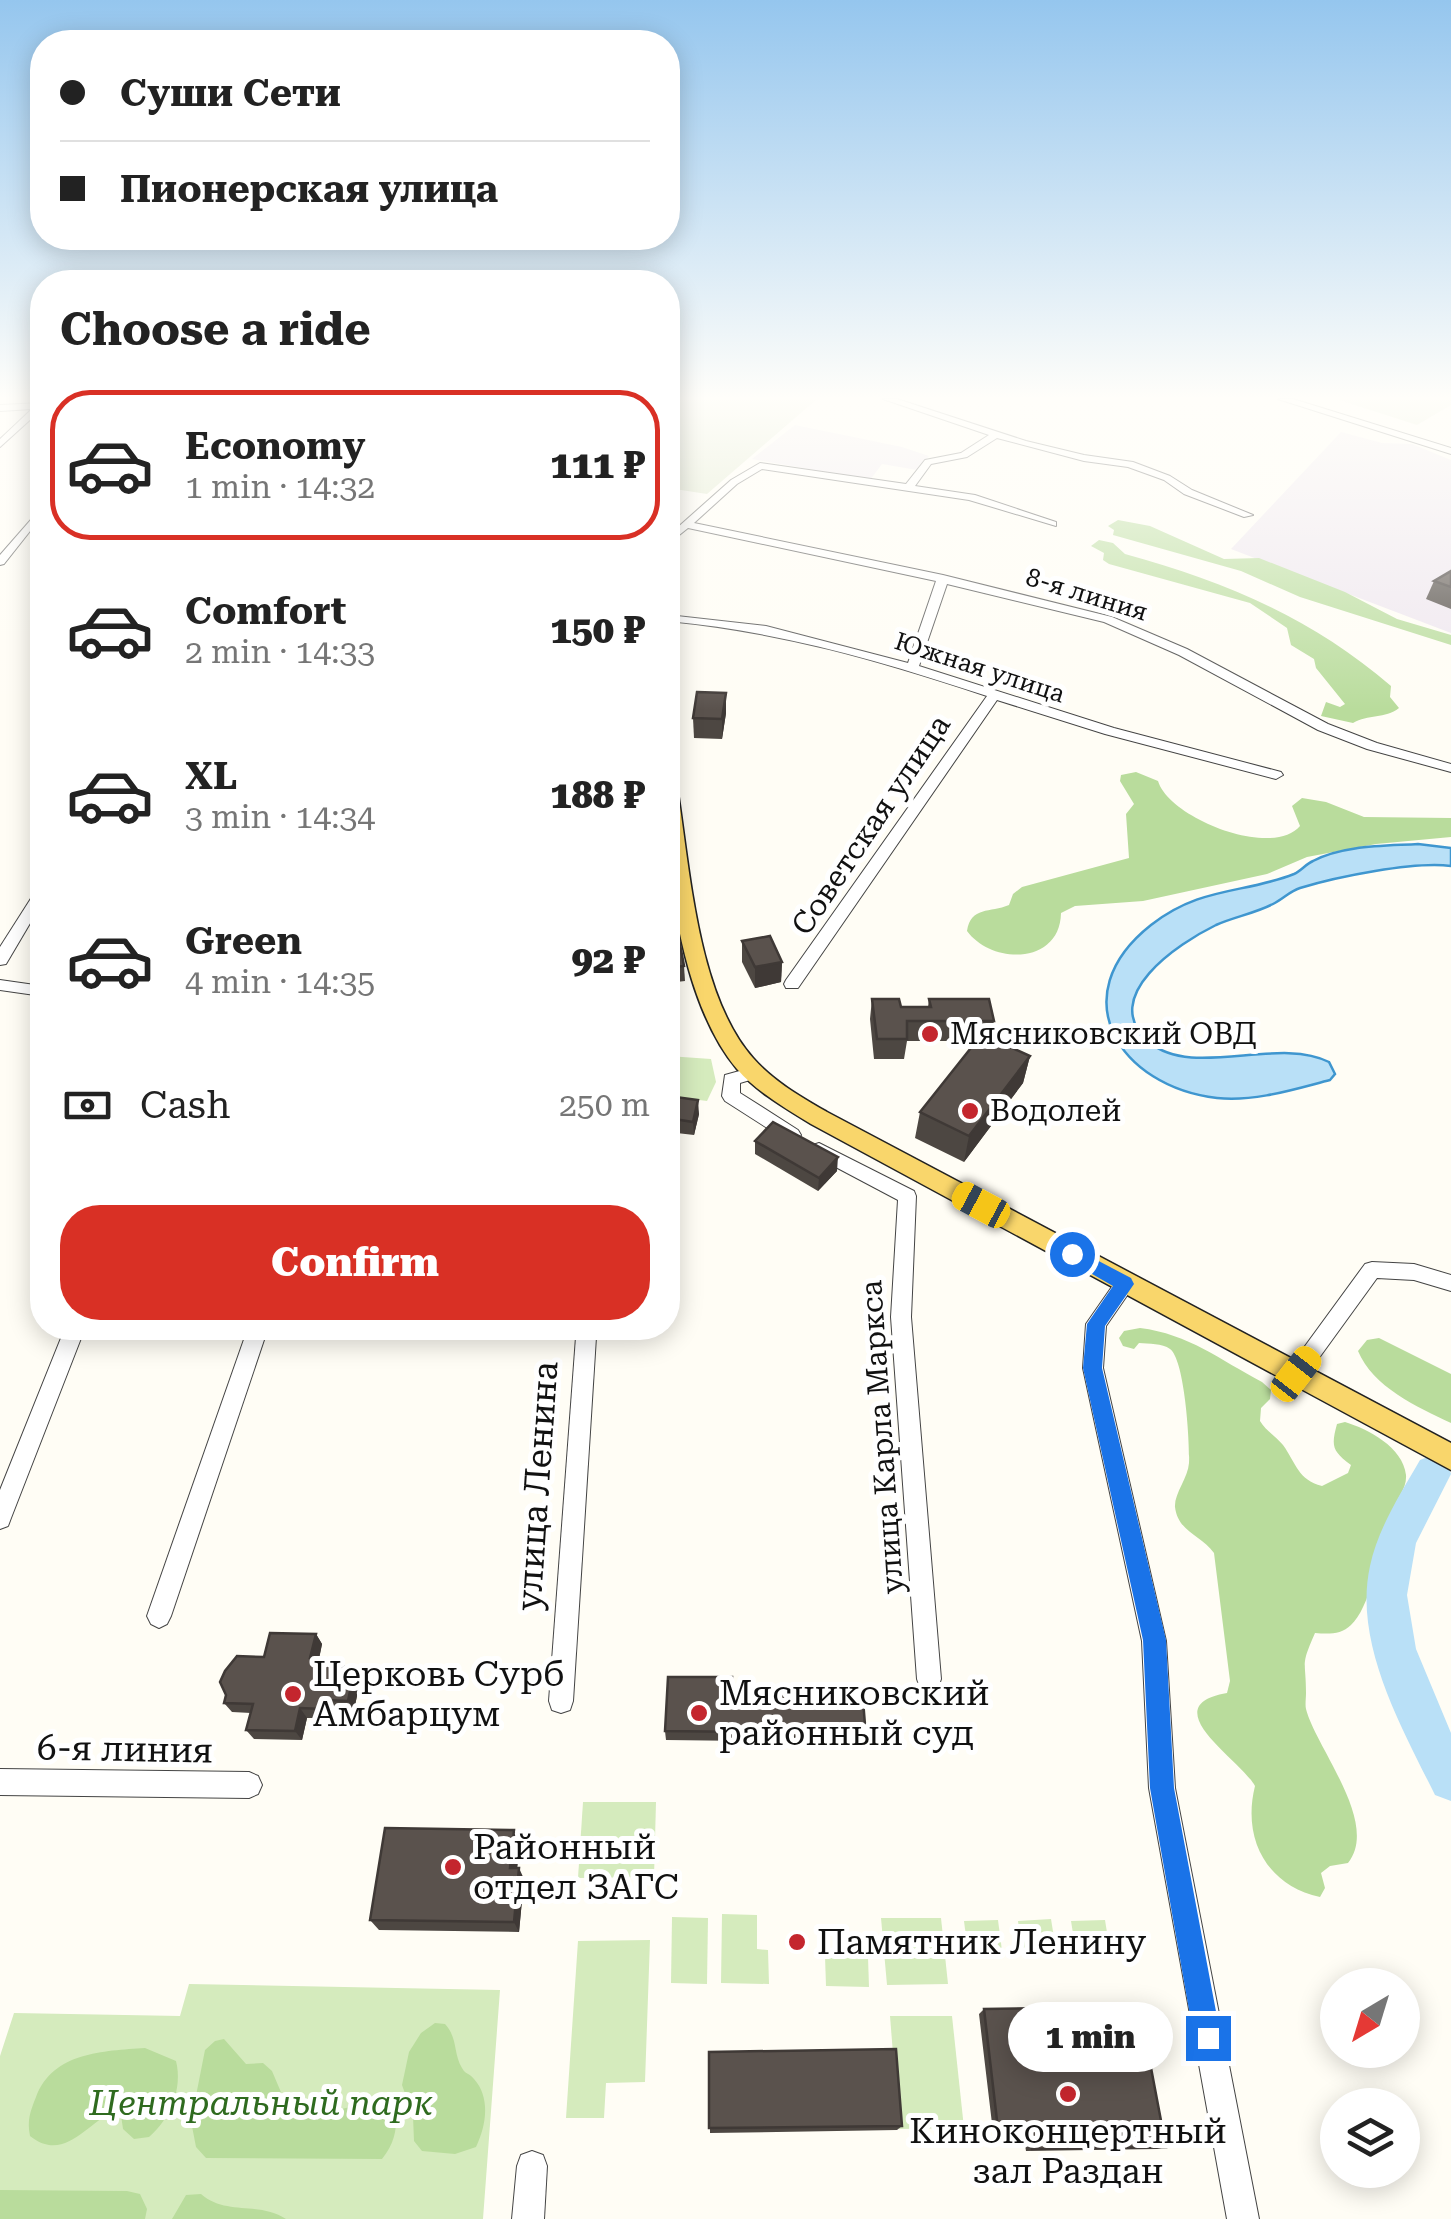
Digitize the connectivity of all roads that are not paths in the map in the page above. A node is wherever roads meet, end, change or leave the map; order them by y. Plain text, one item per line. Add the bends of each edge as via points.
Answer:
1 (712, 503) edge
2 (988, 503) edge
3 (1217, 503) edge
4 (1248, 514) dead end
5 (1052, 524) dead end
6 (30, 525) edge
7 (688, 525) junction
8 (680, 532) edge
9 (0, 562) edge
10 (942, 578) junction
11 (680, 620) edge
12 (912, 668) junction
13 (994, 695) junction
14 (1451, 768) edge
15 (1276, 776) dead end
16 (680, 873) edge
17 (30, 911) edge
18 (0, 960) edge
19 (792, 984) dead end
20 (0, 985) edge
21 (30, 989) edge
22 (754, 1073) junction
23 (1451, 1282) edge
24 (1125, 1284) junction
25 (70, 1340) edge
26 (254, 1340) edge
27 (586, 1340) edge
28 (1296, 1374) junction
29 (1451, 1458) edge
30 (0, 1518) edge
31 (160, 1616) dead end
32 (929, 1679) dead end
33 (561, 1700) dead end
34 (0, 1782) edge
35 (249, 1785) dead end
36 (532, 2166) dead end
37 (528, 2219) edge
38 (1242, 2219) edge

1 - 7 street
2 - 5 street
3 - 4 street
6 - 9 street
7 - 8 street
7 - 10 street, 8-я линия
10 - 12 street, Советская улица
10 - 14 street, 8-я линия via 1126,625 1334,732
11 - 12 street, Южная улица
12 - 13 street, Южная улица
13 - 15 street, Южная улица
13 - 19 street, Советская улица
16 - 22 main road via 725,1034
17 - 18 street
20 - 21 street
22 - 24 main road via 819,1118
22 - 32 street, улица Карла Маркса via 731,1079 738,1104 907,1196 900,1317
23 - 28 street via 1372,1270
24 - 28 main road
24 - 38 street via 1096,1324 1093,1368 1154,1640 1162,1788
25 - 30 street
26 - 31 street
27 - 33 street, улица Ленина
28 - 29 main road
34 - 35 street, 6-я линия
36 - 37 street

